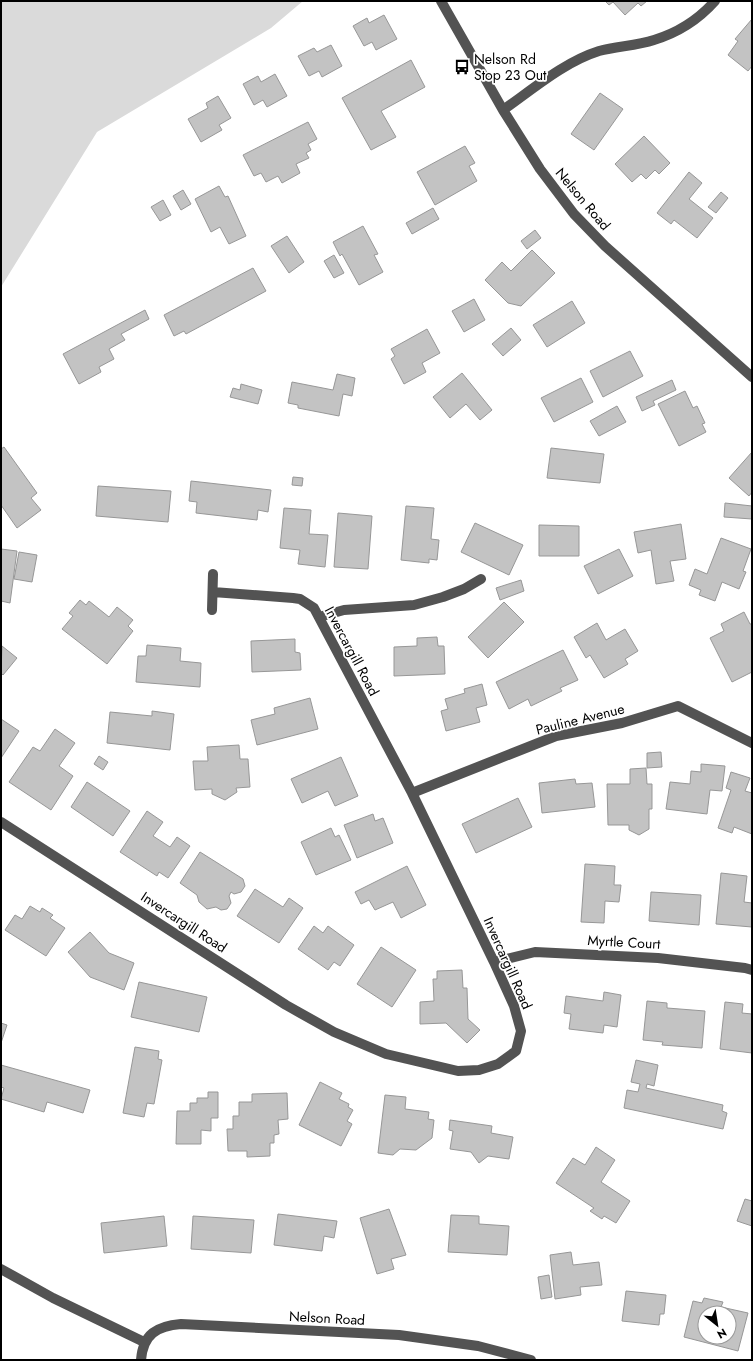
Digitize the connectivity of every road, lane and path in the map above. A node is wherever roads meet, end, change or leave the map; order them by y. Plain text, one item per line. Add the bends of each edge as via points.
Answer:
1 (441, 1) edge
2 (715, 1) edge
3 (503, 110) junction
4 (752, 377) edge
5 (213, 574) dead end
6 (481, 578) dead end
7 (213, 592) junction
8 (212, 610) dead end
9 (319, 617) junction
10 (752, 743) edge
11 (412, 793) junction
12 (1, 822) edge
13 (494, 962) junction
14 (752, 970) edge
15 (1, 1269) edge
16 (144, 1342) junction
17 (142, 1360) edge
18 (531, 1360) edge

1 - 3 street, Nelson Road
2 - 3 street via 702,14 678,30 654,40 599,51 566,66
3 - 4 street, Nelson Road via 540,169 574,214 605,246
5 - 7 street
6 - 9 street via 443,597 414,605 344,610
7 - 8 street
7 - 9 street, Invercargill Road via 300,599 314,608
9 - 11 street, Invercargill Road
10 - 11 street, Pauline Avenue via 678,706 622,723 556,736
11 - 13 street, Invercargill Road
12 - 13 street, Invercargill Road via 286,1005 334,1032 386,1054 458,1071 479,1070 498,1064 516,1051 521,1031 514,1006
13 - 14 street, Myrtle Court via 535,952 658,958
15 - 16 street via 53,1298
16 - 17 street
16 - 18 street, Nelson Road via 159,1329 169,1325 200,1325 399,1335 478,1346

